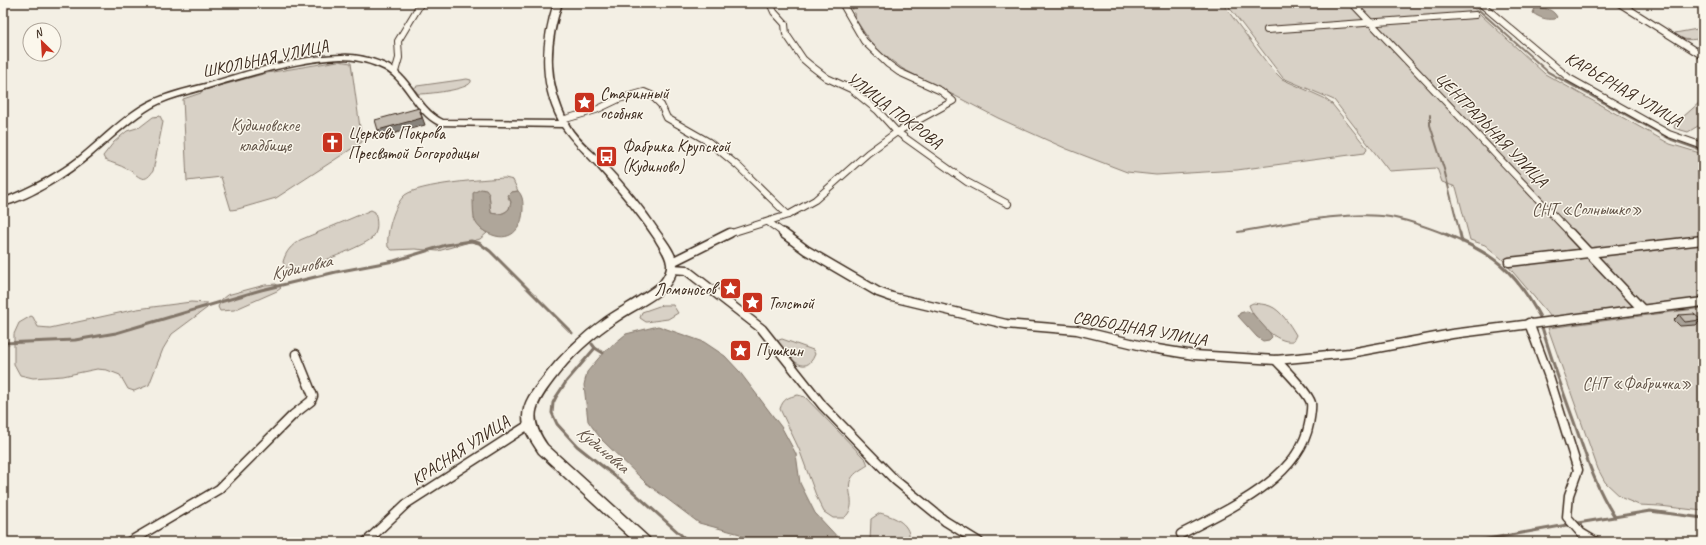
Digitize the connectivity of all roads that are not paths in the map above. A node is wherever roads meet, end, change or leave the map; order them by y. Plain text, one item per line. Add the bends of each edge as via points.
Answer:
1 (421, 3) edge
2 (558, 3) edge
3 (770, 3) edge
4 (842, 3) edge
5 (1352, 3) edge
6 (1480, 3) edge
7 (1620, 3) edge
8 (1475, 15) dead end
9 (1372, 23) junction
10 (1267, 30) dead end
11 (1703, 56) edge
12 (395, 72) junction
13 (563, 122) junction
14 (898, 132) junction
15 (1703, 146) edge
16 (3, 203) edge
17 (1008, 204) dead end
18 (788, 215) junction
19 (768, 222) junction
20 (1703, 240) edge
21 (1588, 252) junction
22 (1509, 262) dead end
23 (672, 266) junction
24 (1703, 302) edge
25 (1642, 309) junction
26 (1529, 323) junction
27 (296, 354) dead end
28 (1276, 360) junction
29 (530, 424) junction
30 (1181, 534) dead end
31 (129, 542) edge
32 (366, 542) edge
33 (644, 542) edge
34 (979, 542) edge
35 (1596, 542) edge

1 - 12 street via 398,41 399,58
2 - 13 main road via 548,33 547,46 552,95
3 - 14 street, УЛИЦА ПОКРОВА via 785,24 786,34 803,59 827,78 851,89 863,98
4 - 14 street via 864,41 888,64 899,72 941,91 953,101
5 - 9 street, ЦЕНТРАЛЬНАЯ УЛИЦА
6 - 15 street, КАРЬЕРНАЯ УЛИЦА via 1569,78 1669,134
7 - 11 street
8 - 9 street
9 - 10 street
9 - 21 street, ЦЕНТРАЛЬНАЯ УЛИЦА
12 - 13 main road, ШКОЛЬНАЯ УЛИЦА via 434,121
12 - 16 main road, ШКОЛЬНАЯ УЛИЦА via 357,58 328,58 256,73 169,97 143,108 130,117 62,173
13 - 18 street via 618,99 644,92 652,95 661,105 667,118 709,142 738,166
13 - 23 main road via 642,212 666,249
14 - 17 street, УЛИЦА ПОКРОВА via 968,182
14 - 18 street via 868,153 815,200
18 - 19 street
19 - 23 street via 733,232
19 - 28 street, СВОБОДНАЯ УЛИЦА via 806,250 878,292 892,297 1006,324 1077,330 1151,348 1194,355
20 - 21 street
21 - 22 street
21 - 25 street, ЦЕНТРАЛЬНАЯ УЛИЦА
23 - 29 main road, КРАСНАЯ УЛИЦА via 669,278 663,286 597,330 556,367 531,404
23 - 34 street via 686,270 698,278 762,329 823,406 895,480 945,521
24 - 25 street, СВОБОДНАЯ УЛИЦА
25 - 26 street, СВОБОДНАЯ УЛИЦА
26 - 28 street, СВОБОДНАЯ УЛИЦА via 1350,353
26 - 35 street via 1578,470 1569,495 1567,517 1581,533
27 - 31 street via 313,396 311,401 219,489
28 - 30 street via 1311,403 1307,433 1298,452 1285,469 1254,493
29 - 32 street, КРАСНАЯ УЛИЦА via 406,504
29 - 33 main road via 544,449

